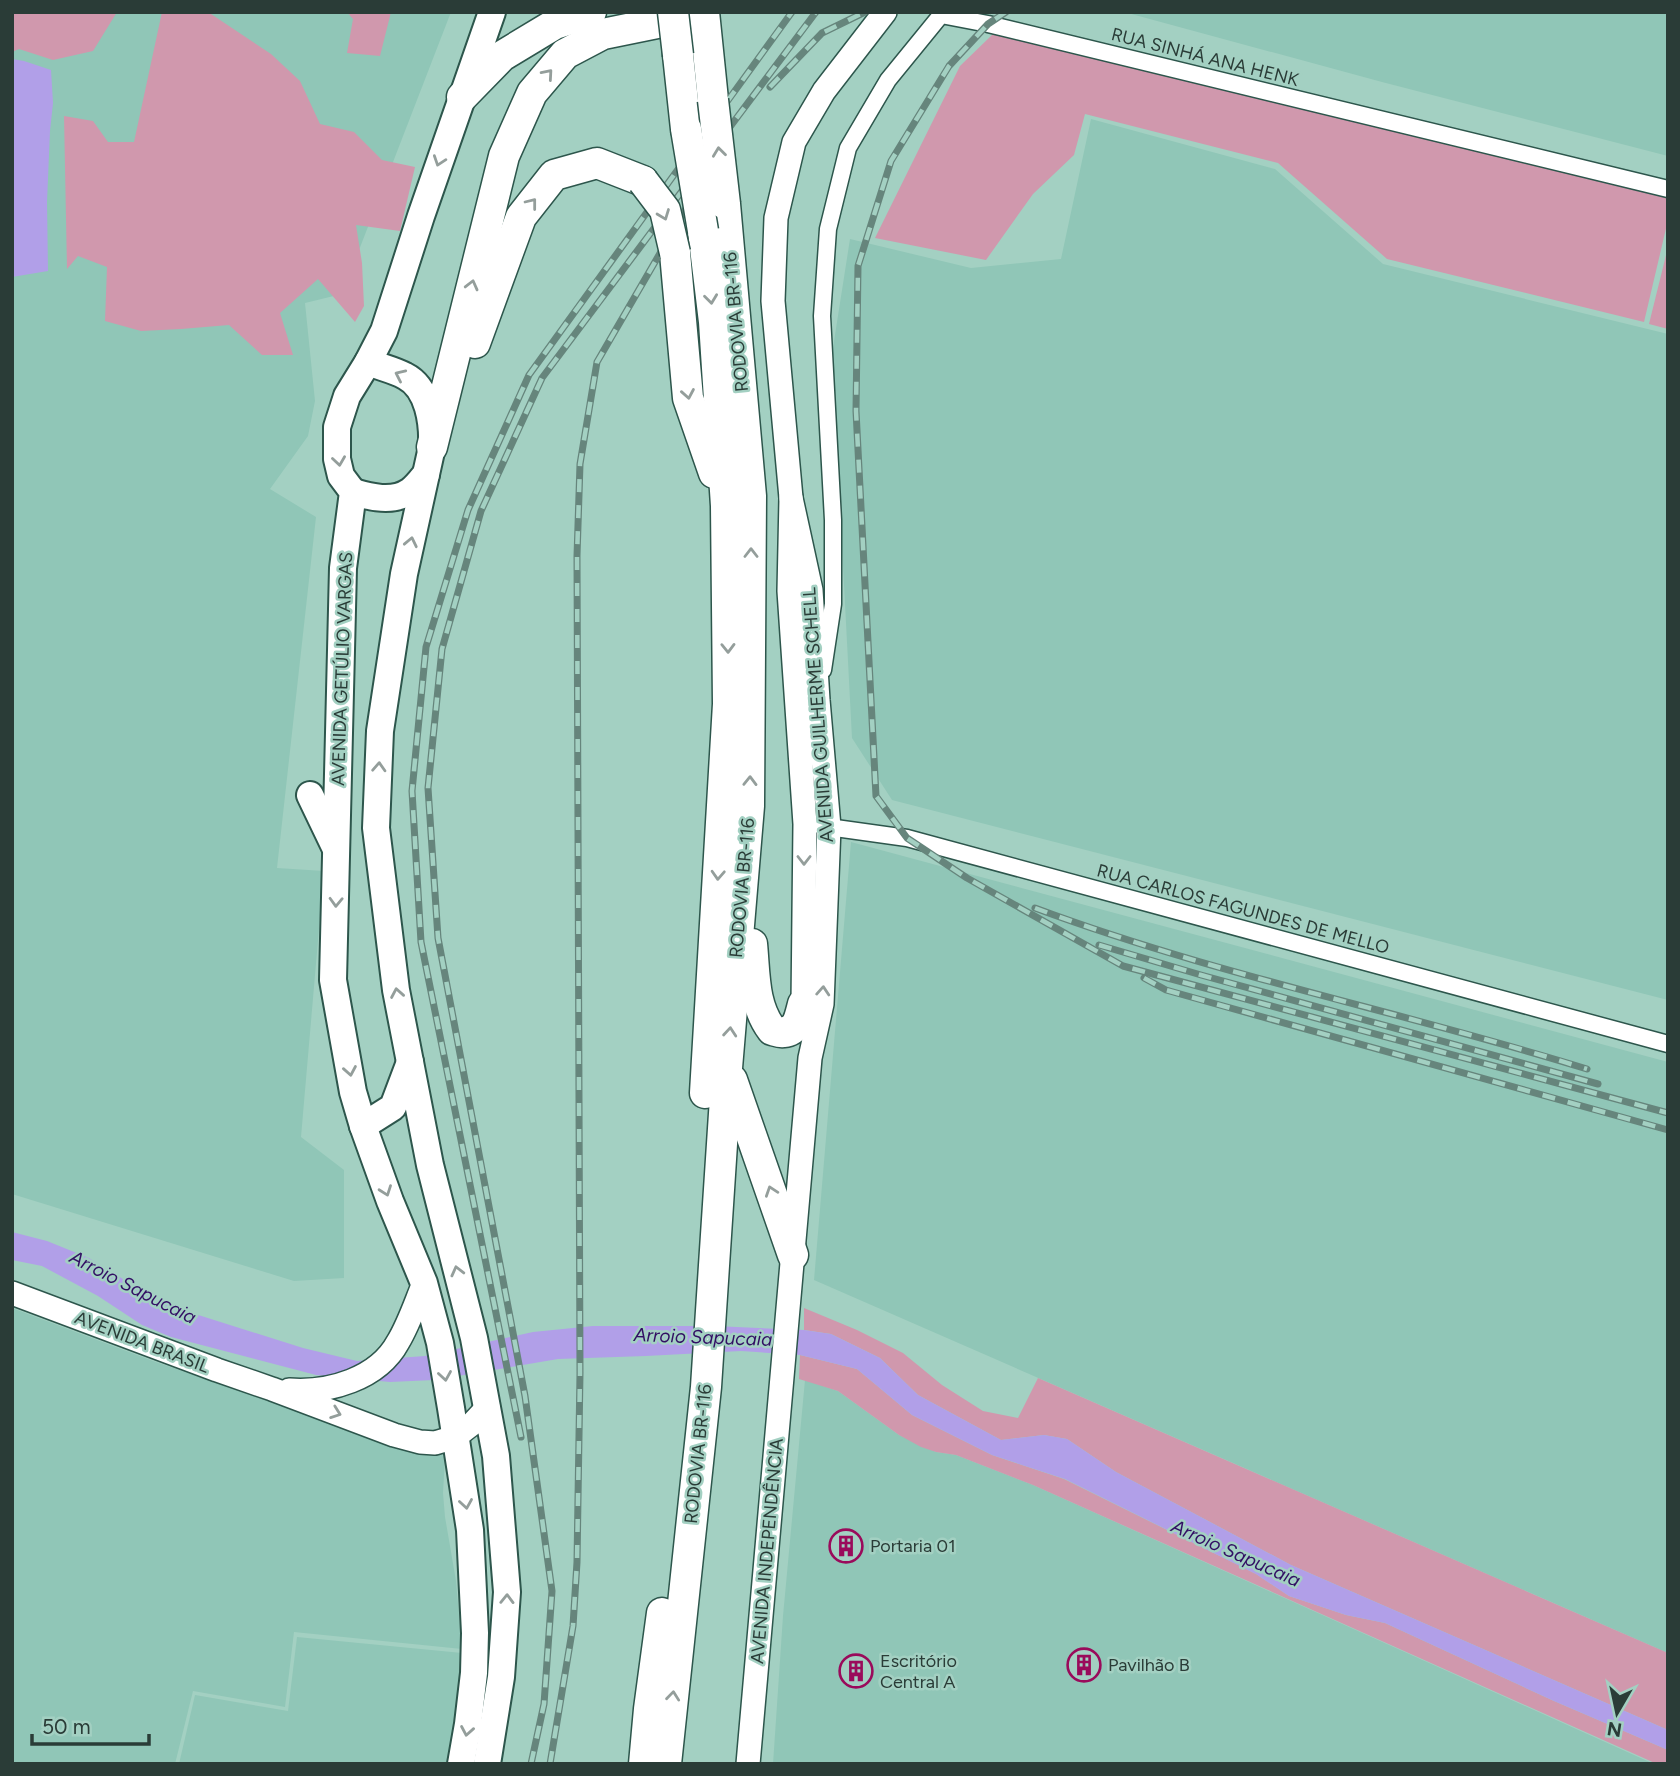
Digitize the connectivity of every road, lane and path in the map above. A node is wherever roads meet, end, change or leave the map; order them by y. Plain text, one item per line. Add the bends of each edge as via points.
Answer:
1 (492, 12) edge
2 (591, 12) edge
3 (673, 12) edge
4 (698, 12) edge
5 (883, 14) edge
6 (706, 26) edge
7 (462, 97) junction
8 (1668, 189) edge
9 (368, 362) junction
10 (429, 460) junction
11 (353, 492) junction
12 (726, 506) junction
13 (806, 700) junction
14 (310, 795) dead end
15 (805, 824) junction
16 (829, 827) junction
17 (337, 851) junction
18 (745, 860) junction
19 (803, 1003) junction
20 (1668, 1044) edge
21 (810, 1058) junction
22 (411, 1060) junction
23 (727, 1068) junction
24 (363, 1126) junction
25 (793, 1255) junction
26 (424, 1283) junction
27 (12, 1293) edge
28 (703, 1296) junction
29 (785, 1339) joint
30 (696, 1388) junction
31 (272, 1389) junction
32 (487, 1404) junction
33 (455, 1437) junction
34 (475, 1633) junction
35 (505, 1636) junction
36 (649, 1709) junction
37 (461, 1764) edge
38 (487, 1764) edge
39 (630, 1764) edge
40 (644, 1764) edge
41 (666, 1764) edge
42 (748, 1764) edge

1 - 7 main road
2 - 7 highway via 555,24 502,56
3 -> 12 highway, RODOVIA BR-116, bridge via 714,323
10 -> 4 highway via 504,156 531,93 565,54 603,34
5 - 13 main road, AVENIDA GUILHERME SCHELL via 824,91 794,142 776,218 773,301 791,498 811,590
18 -> 6 highway, RODOVIA BR-116, bridge via 751,496
7 -> 9 main road via 384,331
8 - 13 street, RUA SINHÁ ANA HENK via 941,15 888,80 848,148 828,229 822,316 834,604
10 -> 9 main road via 432,428 426,400 408,377
9 -> 11 main road via 347,396 337,427 341,476
10 - 11 main road via 408,492 391,498
10 -> 12 highway, bridge via 521,217 554,175 597,163 643,181 665,211 675,253 688,398
22 -> 10 main road via 396,990 376,828 380,731 404,574
11 - 17 main road, AVENIDA GETÚLIO VARGAS via 343,568
12 -> 28 highway, RODOVIA BR-116 via 728,704
13 - 15 main road, AVENIDA GUILHERME SCHELL
13 - 16 main road, AVENIDA GUILHERME SCHELL
14 - 17 main road
15 - 16 street, RUA CARLOS FAGUNDES DE MELLO
15 -> 19 main road, AVENIDA GUILHERME SCHELL
16 - 20 street, RUA CARLOS FAGUNDES DE MELLO via 907,838
21 -> 16 main road, AVENIDA GUILHERME SCHELL via 822,1004
17 -> 24 main road, AVENIDA GETÚLIO VARGAS via 333,980
18 - 19 highway via 757,1000 763,1019 772,1030 784,1032 799,1021
23 -> 18 highway, RODOVIA BR-116
19 - 21 main road, AVENIDA GUILHERME SCHELL
21 - 25 main road, AVENIDA GUILHERME SCHELL
22 - 24 main road via 393,1107
32 -> 22 main road via 430,1165
25 -> 23 highway
23 - 28 highway, RODOVIA BR-116
24 -> 26 main road, AVENIDA GETÚLIO VARGAS
25 - 29 main road, AVENIDA GUILHERME SCHELL
26 - 31 main road, AVENIDA BRASIL via 398,1344 368,1373 315,1390
26 -> 33 main road, AVENIDA GETÚLIO VARGAS via 440,1343
27 - 31 main road, AVENIDA BRASIL
28 - 30 highway, RODOVIA BR-116
29 - 42 main road, AVENIDA INDEPENDÊNCIA
30 - 36 highway, RODOVIA BR-116
41 -> 30 highway, RODOVIA BR-116
31 -> 33 main road, AVENIDA BRASIL via 420,1442
32 - 33 main road
35 -> 32 main road via 508,1592
33 -> 34 main road, AVENIDA GETÚLIO VARGAS via 470,1530
34 - 35 main road
34 -> 37 main road, AVENIDA GETÚLIO VARGAS
35 - 38 main road
36 - 39 main road, RODOVIA BR-116
36 - 40 highway, RODOVIA BR-116

